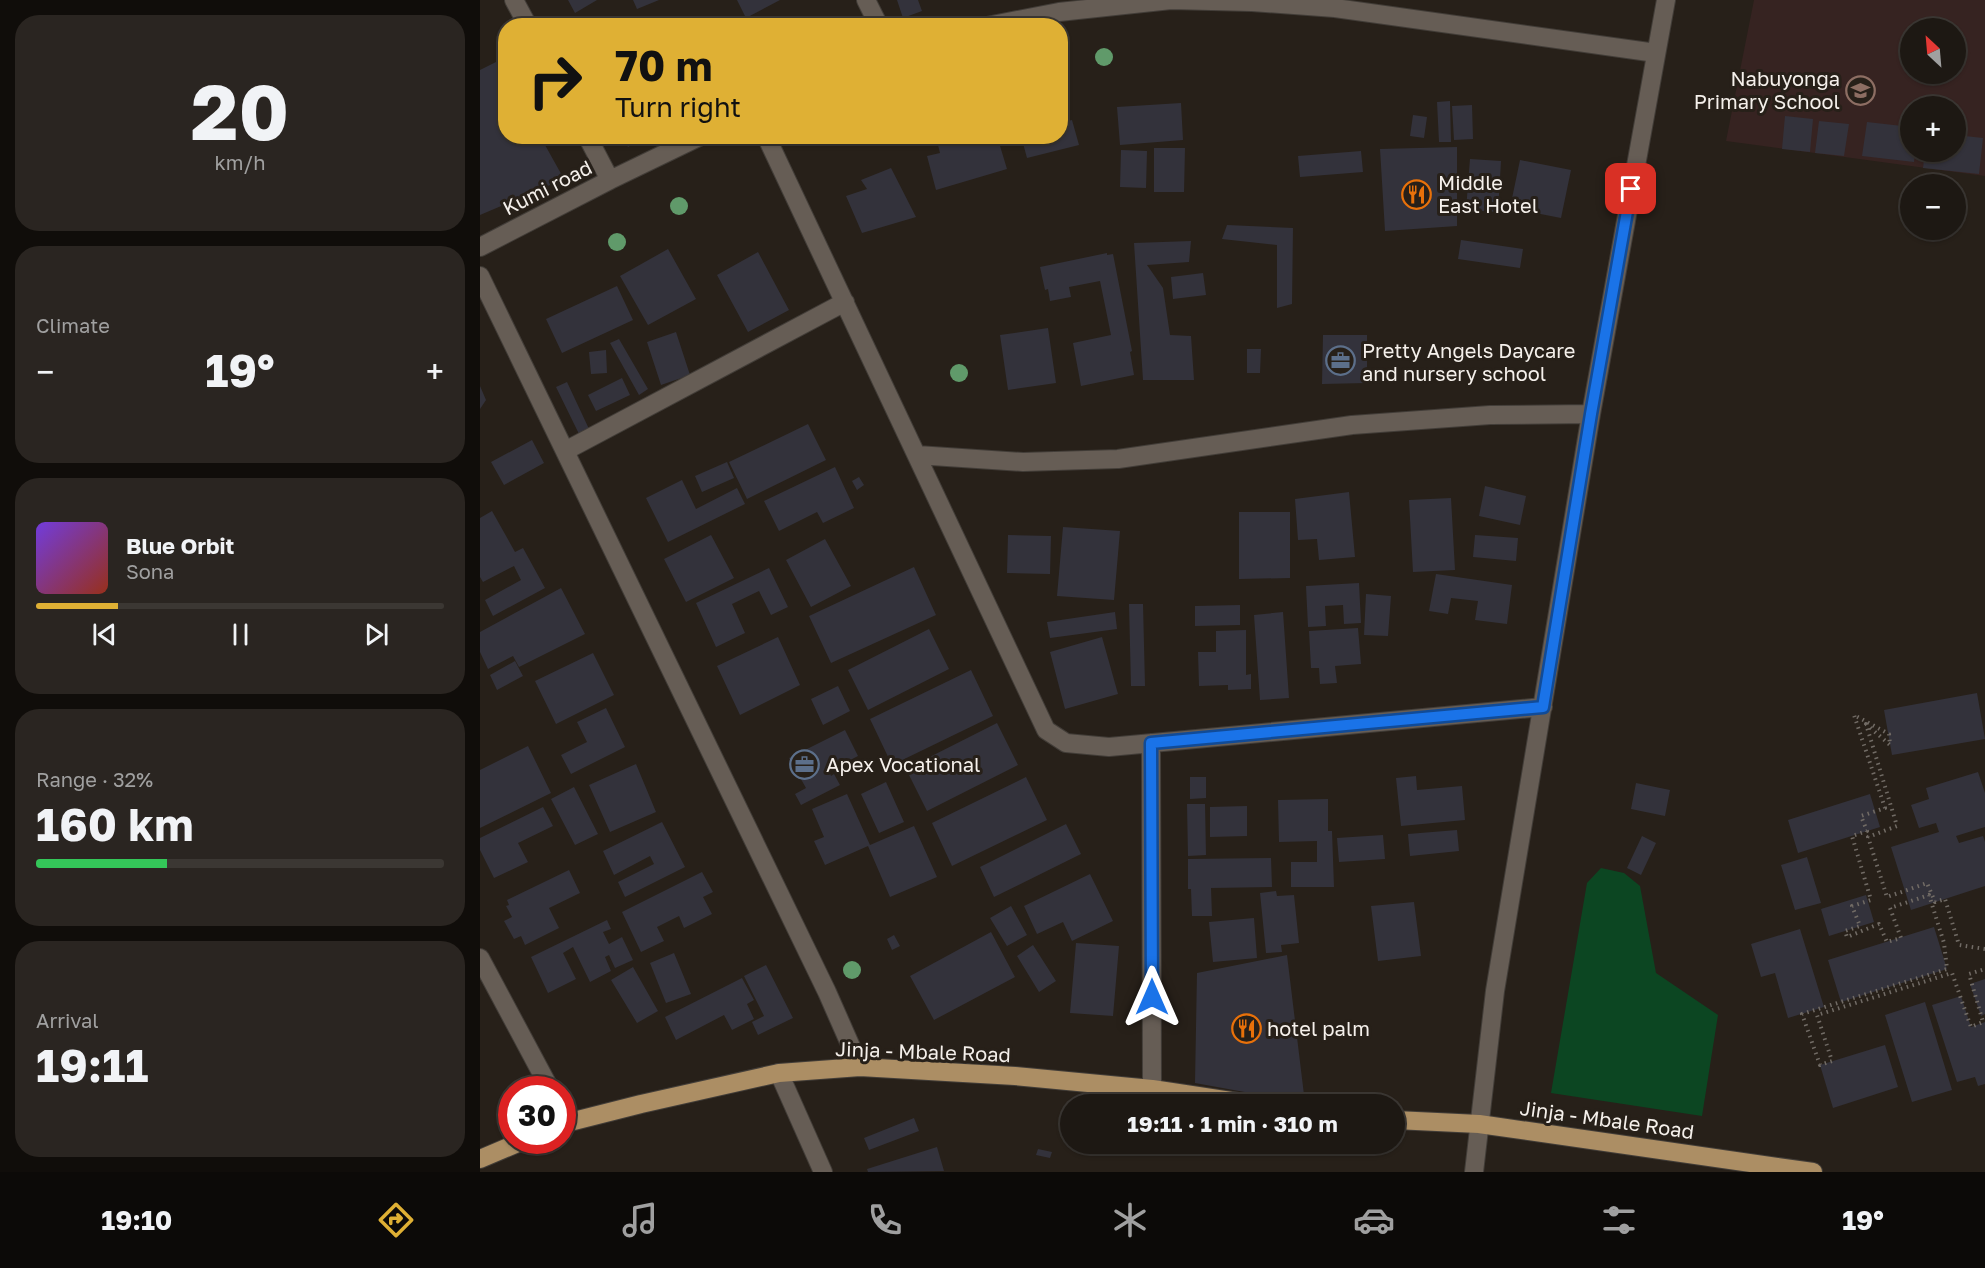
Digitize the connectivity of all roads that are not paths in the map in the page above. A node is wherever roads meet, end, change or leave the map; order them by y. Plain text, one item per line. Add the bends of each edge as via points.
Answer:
1 (514, 0) edge
2 (866, 0) edge
3 (1666, 0) edge
4 (1336, 4) edge
5 (524, 18) edge
6 (875, 18) edge
7 (1028, 18) edge
8 (1656, 53) junction
9 (591, 144) edge
10 (684, 144) edge
11 (770, 144) edge
12 (610, 180) junction
13 (480, 247) edge
14 (480, 276) edge
15 (844, 302) junction
16 (1591, 414) junction
17 (565, 451) junction
18 (917, 455) junction
19 (1543, 707) junction
20 (1151, 743) junction
21 (480, 957) edge
22 (860, 1067) junction
23 (779, 1073) junction
24 (543, 1076) edge
25 (1152, 1089) junction
26 (1185, 1094) edge
27 (576, 1117) edge
28 (1405, 1120) edge
29 (1479, 1124) junction
30 (498, 1151) edge
31 (480, 1159) edge
32 (823, 1172) edge
33 (1474, 1172) edge
34 (1813, 1172) edge

1 - 5 street
2 - 6 street
3 - 8 street
4 - 7 street via 1171,0
4 - 8 street
8 - 16 street
9 - 12 street
10 - 12 street, Kumi road
11 - 15 street
12 - 13 street, Kumi road
14 - 17 street
15 - 17 street
15 - 18 street
16 - 18 street via 1490,415 1352,425 1118,459 1023,462
16 - 19 street
17 - 22 street
18 - 20 street via 1046,730 1066,743 1108,747
19 - 20 street
19 - 29 street via 1495,991
20 - 25 street
21 - 24 street
22 - 23 main road, Jinja - Mbale Road
22 - 25 main road, Jinja - Mbale Road
23 - 27 main road, Jinja - Mbale Road
23 - 32 street
25 - 26 main road, Jinja - Mbale Road
28 - 29 main road, Jinja - Mbale Road
29 - 33 street
29 - 34 main road, Jinja - Mbale Road
30 - 31 main road

